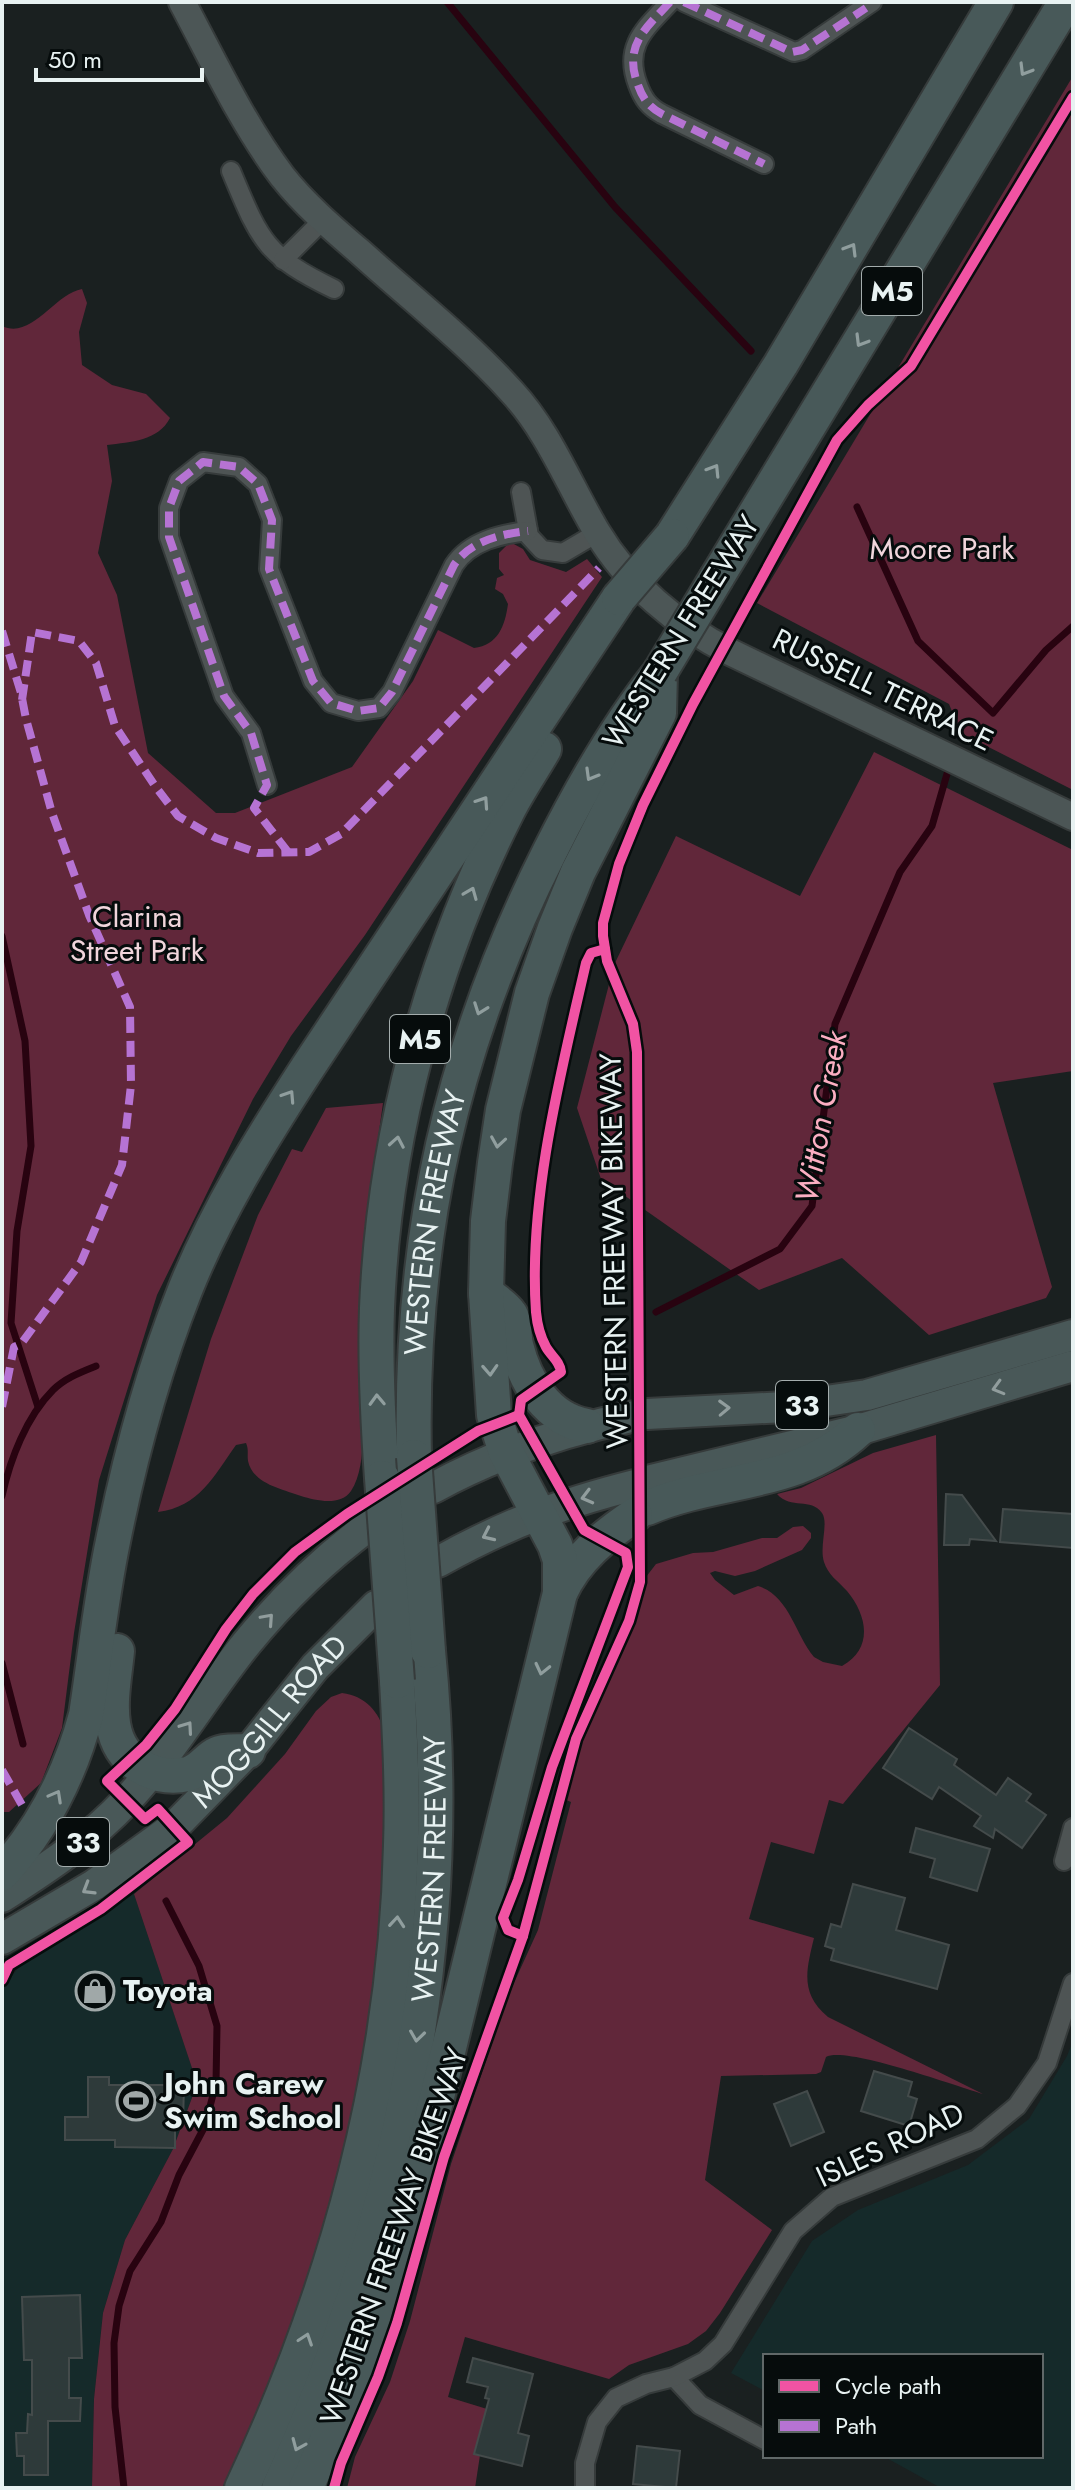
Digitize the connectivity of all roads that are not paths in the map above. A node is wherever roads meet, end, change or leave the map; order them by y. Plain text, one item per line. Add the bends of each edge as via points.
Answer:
1 (182, 2) edge
2 (670, 2) edge
3 (684, 2) edge
4 (996, 2) edge
5 (1066, 2) edge
6 (869, 5) edge
7 (764, 164) dead end
8 (231, 171) dead end
9 (323, 220) junction
10 (283, 260) junction
11 (334, 289) dead end
12 (521, 492) dead end
13 (528, 531) junction
14 (597, 533) junction
15 (603, 638) junction
16 (660, 672) junction
17 (267, 785) dead end
18 (1073, 817) edge
19 (250, 1164) junction
20 (486, 1293) junction
21 (1073, 1335) edge
22 (1073, 1366) edge
23 (587, 1426) junction
24 (858, 1430) joint
25 (506, 1452) junction
26 (433, 1488) dead end
27 (641, 1497) junction
28 (540, 1512) junction
29 (370, 1525) dead end
30 (438, 1562) dead end
31 (560, 1593) junction
32 (376, 1606) dead end
33 (248, 1751) junction
34 (152, 1772) junction
35 (1073, 1828) edge
36 (1064, 1861) dead end
37 (2, 1873) edge
38 (2, 1897) edge
39 (2, 1939) edge
40 (1073, 1983) edge
41 (674, 2377) junction
42 (763, 2439) edge
43 (242, 2488) edge
44 (279, 2488) edge
45 (306, 2488) edge
46 (585, 2488) edge

1 - 9 main road, RUSSELL TERRACE via 265,151
2 - 7 street via 634,50 633,67 645,100 662,114
3 - 6 street via 794,52
15 -> 4 highway, WESTERN FREEWAY / M5, bridge via 634,607
5 -> 16 highway, WESTERN FREEWAY / M5, bridge
8 - 10 street via 256,230
9 - 10 street
9 - 14 main road, RUSSELL TERRACE via 513,393 539,426
10 - 11 street
12 - 13 street
13 - 14 street via 539,548 556,553
13 - 17 street via 498,537 461,555 392,692 379,708 358,711 331,703 313,681 269,569 272,520 258,484 239,467 203,462 179,481 169,508 169,537 224,696 251,733
14 - 18 main road, RUSSELL TERRACE via 657,602 711,642
19 -> 15 highway via 308,1067
43 -> 15 highway, WESTERN FREEWAY / M5, bridge via 326,2281 363,2147 397,1919 402,1780 376,1366 382,1250 405,1096 448,950 507,811
16 -> 20 highway via 659,713 578,872 532,993 503,1110 488,1221
16 -> 44 highway, WESTERN FREEWAY / M5, bridge via 631,708 529,891 461,1068 443,1144 426,1236 415,1359 414,1457 434,1743 429,1931 416,2048 379,2223 331,2363
19 - 34 highway via 195,1303 152,1462 120,1616 113,1730 122,1750
37 -> 19 highway via 42,1821 70,1765 86,1715 112,1542 148,1398 186,1289
20 - 23 highway via 511,1315 519,1358 538,1395 550,1409
20 -> 25 highway via 494,1415
23 -> 21 highway, 33 via 641,1415 785,1407 867,1395
22 -> 24 highway, 33
23 - 25 highway, 33
24 - 27 highway via 834,1451 801,1467 681,1497
25 - 26 highway, 33
25 - 28 highway
27 -> 28 highway
27 - 31 highway via 570,1571
28 -> 30 highway
28 - 31 highway via 560,1560
34 -> 29 highway, MOGGILL ROAD / 33 via 267,1619
31 -> 45 highway via 406,2224 364,2355
32 - 33 highway, MOGGILL ROAD / 33 via 315,1667
33 - 34 highway via 216,1754 183,1775
33 -> 39 highway, MOGGILL ROAD / 33 via 163,1837
34 - 38 highway, MOGGILL ROAD / 33 via 79,1845
35 - 36 street
40 - 41 street, ISLES ROAD via 1047,2063 1017,2106 977,2139 832,2197 793,2231 723,2344 705,2361
41 - 42 street via 700,2405
41 - 46 street, ISLES ROAD via 616,2398 597,2422 585,2463

